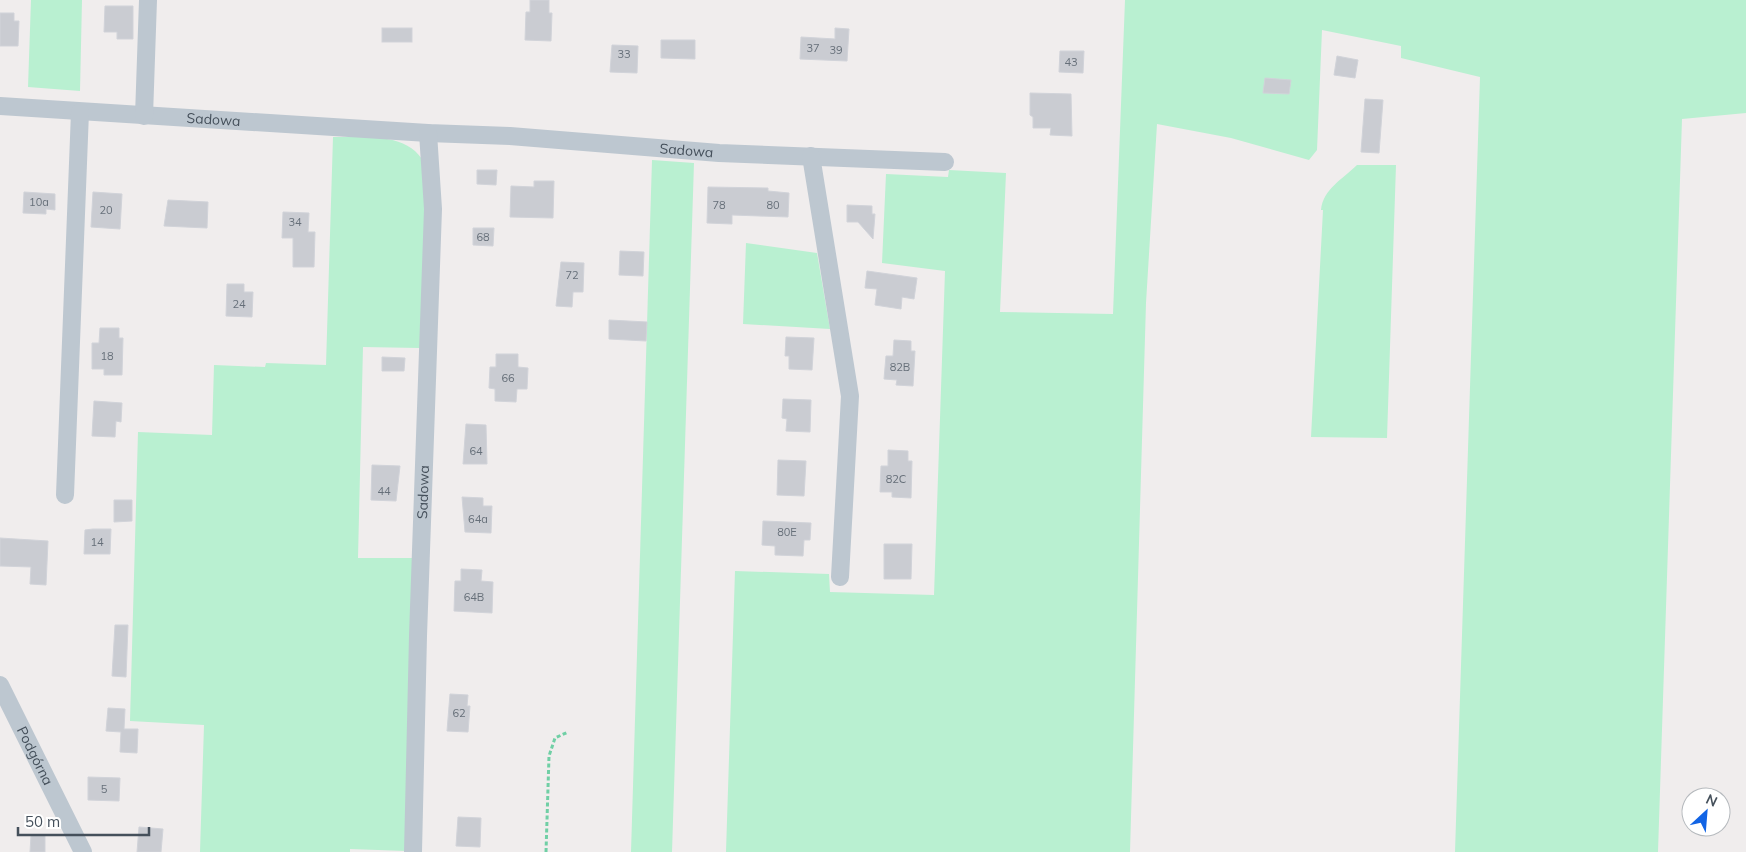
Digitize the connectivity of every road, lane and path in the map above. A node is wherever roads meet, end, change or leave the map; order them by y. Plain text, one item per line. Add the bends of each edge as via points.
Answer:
1 (148, 0) edge
2 (0, 106) edge
3 (80, 112) junction
4 (144, 116) junction
5 (428, 133) junction
6 (811, 156) junction
7 (945, 162) dead end
8 (65, 495) dead end
9 (840, 577) dead end
10 (0, 685) edge
11 (568, 732) dead end
12 (83, 852) edge
13 (413, 852) edge
14 (546, 852) edge

1 - 4 street
2 - 3 street, Sadowa
3 - 4 street, Sadowa
3 - 8 street
4 - 5 street, Sadowa
5 - 6 street, Sadowa via 510,136 719,153
5 - 13 street, Sadowa via 433,209
6 - 7 street, Sadowa
6 - 9 street via 850,396
10 - 12 street, Podgórna
11 - 14 path via 555,738 549,756

